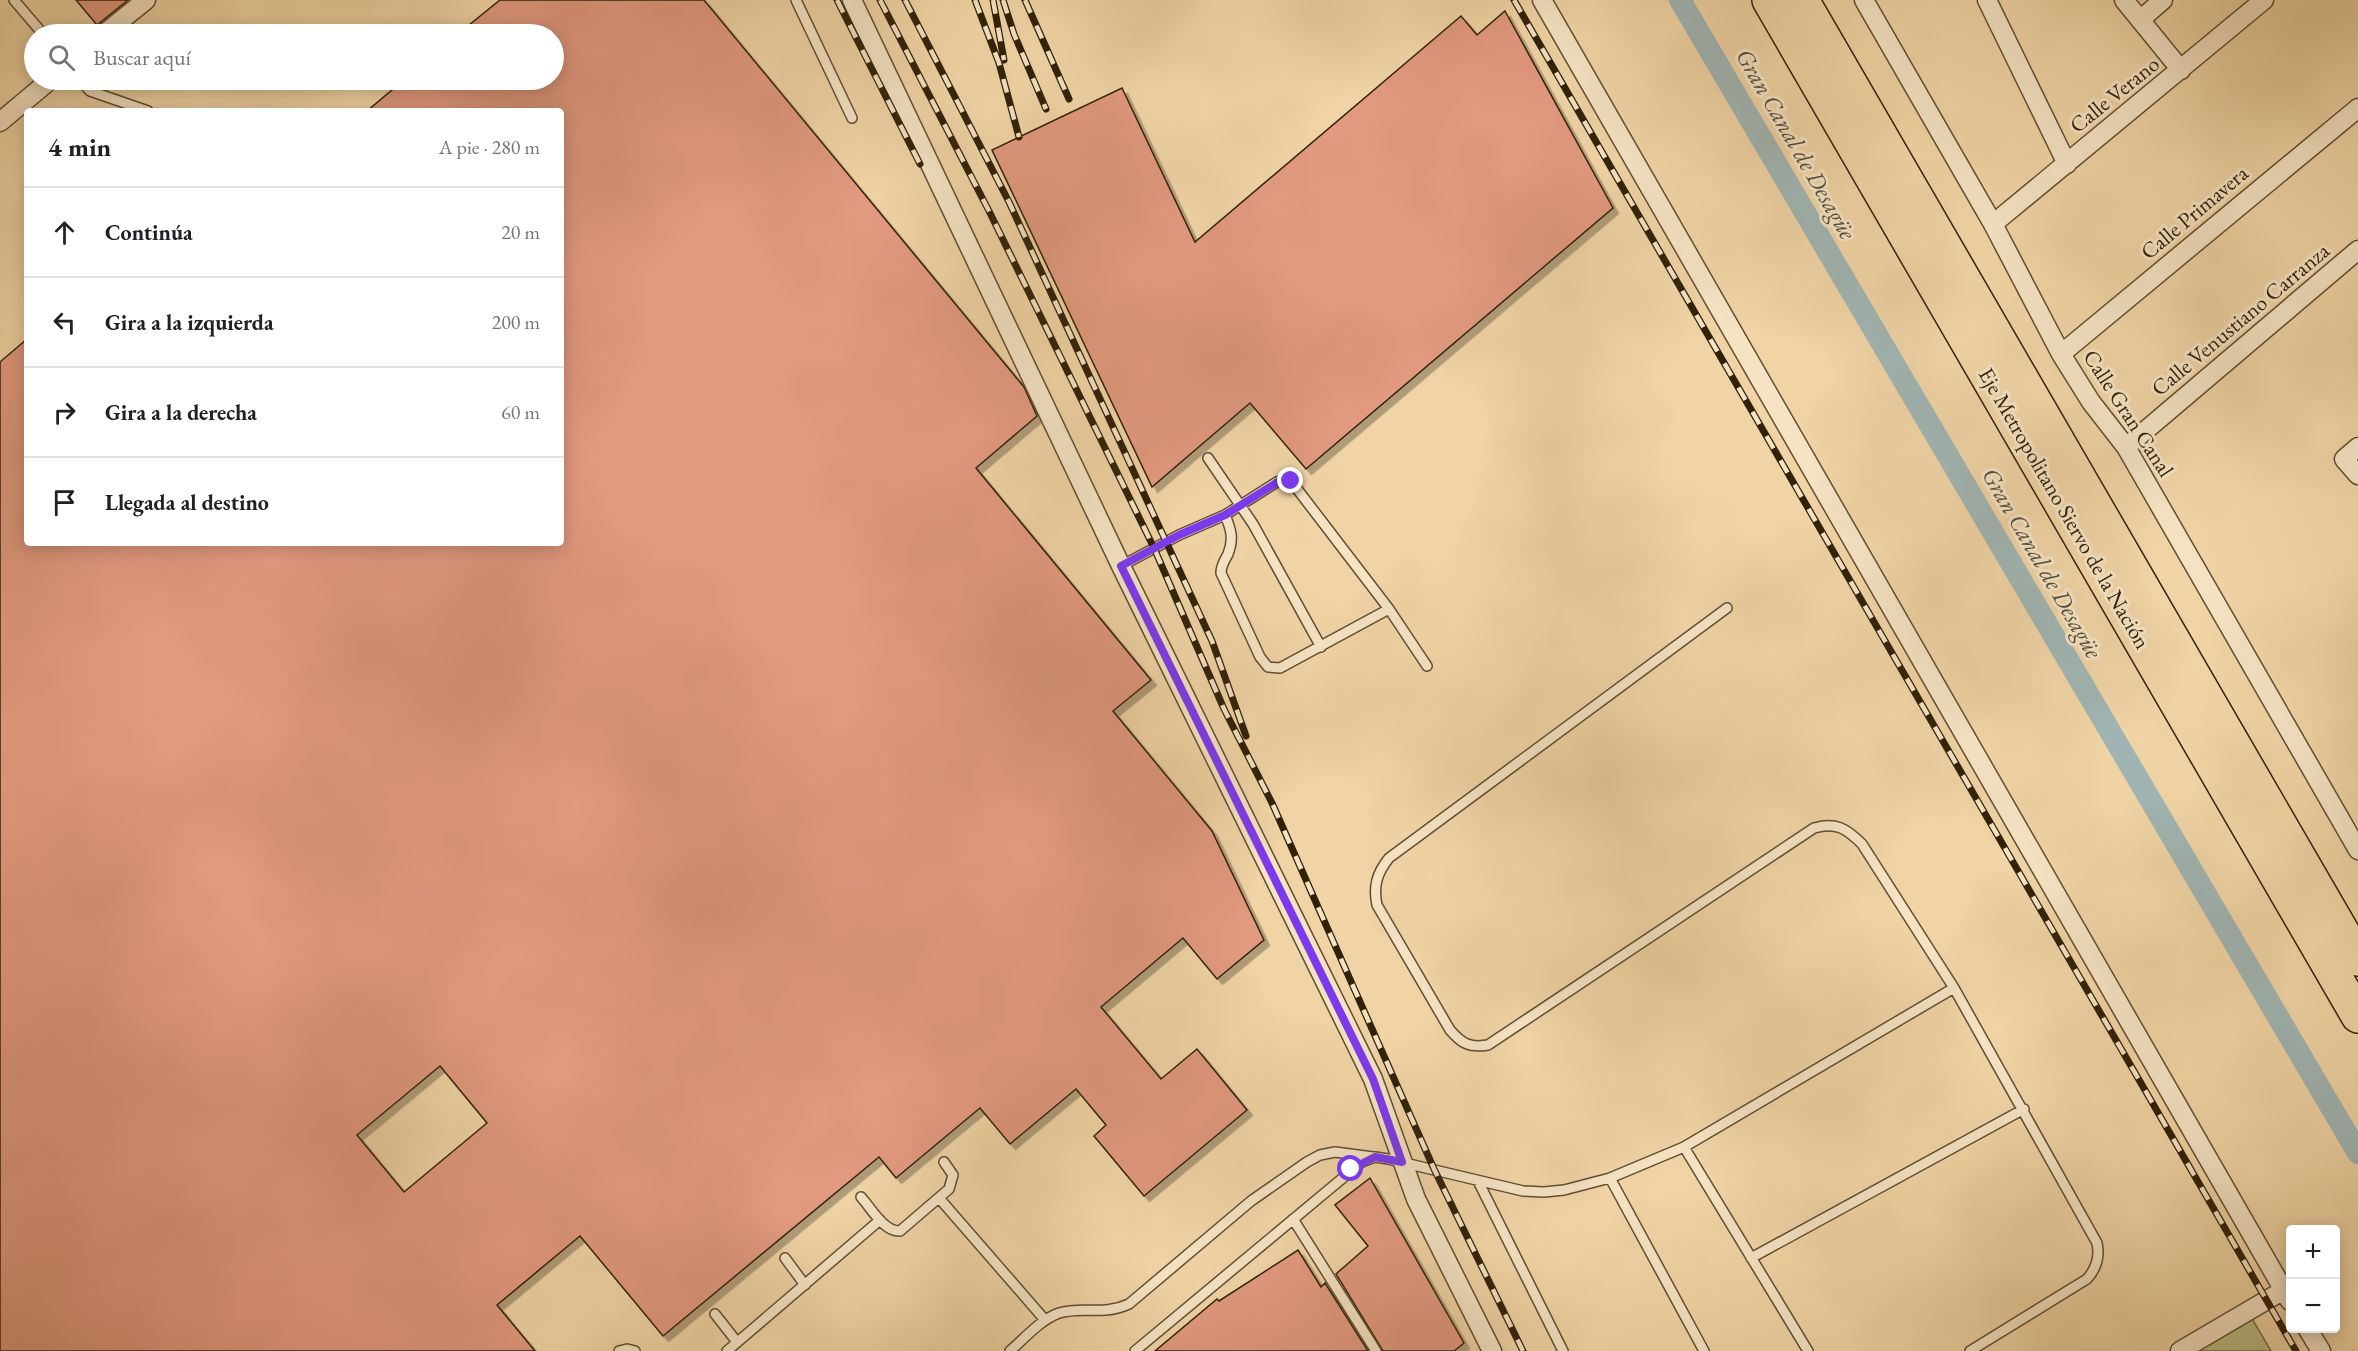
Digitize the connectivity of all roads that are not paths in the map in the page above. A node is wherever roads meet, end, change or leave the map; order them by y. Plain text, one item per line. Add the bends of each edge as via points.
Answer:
1 (14, 0) edge
2 (146, 0) edge
3 (796, 0) edge
4 (852, 0) edge
5 (1542, 0) edge
6 (1769, 0) edge
7 (1802, 0) edge
8 (1864, 0) edge
9 (1987, 0) edge
10 (2124, 0) edge
11 (2163, 0) edge
12 (2264, 0) edge
13 (2140, 20) junction
14 (34, 24) edge
15 (116, 24) edge
16 (2181, 70) junction
17 (38, 90) edge
18 (89, 90) edge
19 (139, 108) edge
20 (2358, 108) edge
21 (852, 118) dead end
22 (0, 122) edge
23 (2067, 164) junction
24 (1993, 224) junction
25 (2358, 250) edge
26 (2061, 354) junction
27 (2126, 447) junction
28 (2358, 447) edge
29 (1208, 458) dead end
30 (2358, 475) edge
31 (1242, 506) junction
32 (1225, 515) junction
33 (1121, 566) junction
34 (1727, 608) dead end
35 (1389, 609) junction
36 (1321, 647) junction
37 (1426, 666) dead end
38 (2358, 850) edge
39 (2358, 960) edge
40 (1954, 988) junction
41 (2358, 1016) edge
42 (2024, 1109) junction
43 (1684, 1147) junction
44 (1375, 1157) junction
45 (944, 1162) dead end
46 (1402, 1162) junction
47 (1610, 1178) junction
48 (1478, 1181) junction
49 (861, 1197) dead end
50 (939, 1198) junction
51 (1293, 1219) junction
52 (880, 1220) junction
53 (784, 1258) dead end
54 (1751, 1258) junction
55 (806, 1285) junction
56 (2286, 1294) edge
57 (2286, 1297) edge
58 (715, 1314) dead end
59 (1045, 1320) junction
60 (2310, 1333) edge
61 (737, 1342) junction
62 (1486, 1348) edge
63 (619, 1351) edge
64 (635, 1351) edge
65 (727, 1351) edge
66 (1010, 1351) edge
67 (1136, 1351) edge
68 (1376, 1351) edge
69 (1563, 1351) edge
70 (1704, 1351) edge
71 (1808, 1351) edge
72 (1970, 1351) edge
73 (2180, 1351) edge
74 (2321, 1351) edge

1 - 14 lane
2 - 15 street
3 - 21 lane
4 - 33 street
5 - 56 street
6 - 41 highway, Eje Metropolitano Siervo de la Nación
7 - 39 highway, Eje Metropolitano Siervo de la Nación
8 - 24 street, Calle Gran Canal
9 - 23 street
10 - 13 street
11 - 13 street
12 - 16 street, Calle Verano
13 - 16 street
16 - 23 street, Calle Verano
17 - 22 street
18 - 19 lane
20 - 26 street, Calle Primavera
23 - 24 street, Calle Verano
24 - 26 street, Calle Gran Canal
25 - 27 street, Calle Venustiano Carranza
26 - 27 street, Calle Gran Canal
27 - 38 street, Calle Gran Canal
28 - 30 street via 2344,459
29 - 31 lane
31 - 32 lane
31 - 35 lane via 1281,480 1294,483
31 - 36 lane
32 - 33 lane
32 - 36 lane via 1232,540 1221,573 1264,663 1280,668
33 - 46 street via 1373,1079
34 - 40 lane via 1389,858 1380,869 1374,892 1377,905 1450,1030 1466,1045 1488,1045 1814,828 1827,824 1839,827 1862,844
35 - 36 lane
35 - 37 lane
40 - 42 lane
40 - 43 lane
42 - 54 lane
42 - 72 lane via 2097,1243 2098,1262 2087,1279
43 - 47 lane
43 - 54 lane
44 - 46 lane
44 - 51 lane via 1351,1169
44 - 59 lane via 1335,1152 1313,1158 1251,1202 1129,1304 1104,1312 1060,1313
45 - 50 lane via 954,1180
46 - 48 lane
46 - 62 street
47 - 48 lane via 1544,1192
47 - 70 lane
48 - 69 lane
49 - 52 lane
50 - 52 lane via 900,1231 891,1231
50 - 59 lane
51 - 67 lane
51 - 68 lane
52 - 55 lane
53 - 55 lane
54 - 71 lane
55 - 61 lane
57 - 73 street
58 - 61 lane
59 - 66 lane
60 - 74 street
61 - 65 lane
63 - 64 lane

